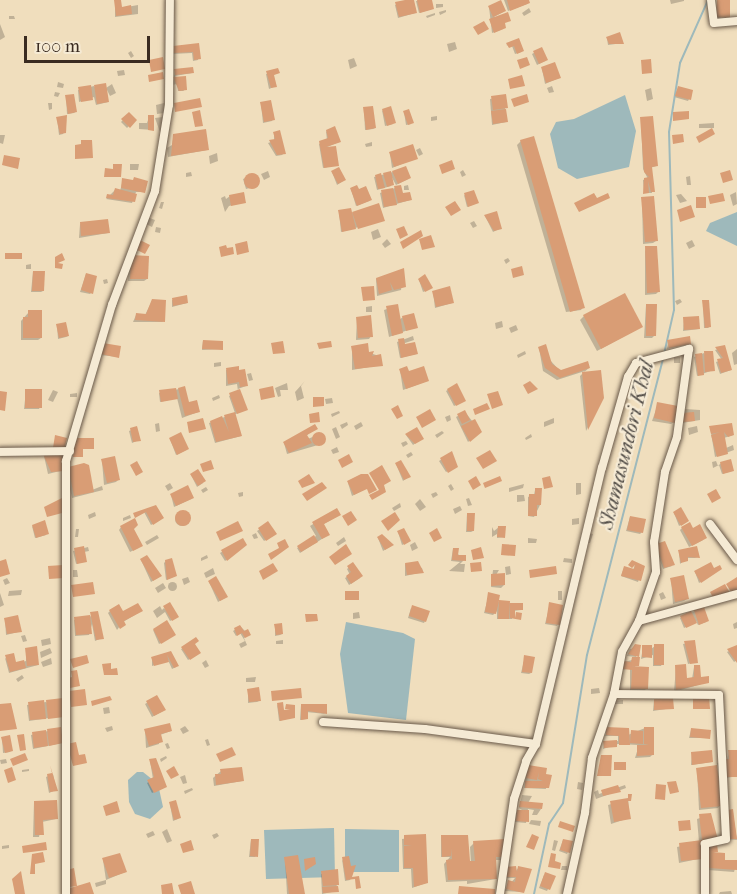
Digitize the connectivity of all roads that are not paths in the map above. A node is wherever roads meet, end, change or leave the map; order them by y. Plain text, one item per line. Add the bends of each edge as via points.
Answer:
1 (171, 0) edge
2 (711, 0) edge
3 (737, 21) edge
4 (70, 451) junction
5 (0, 452) edge
6 (710, 524) dead end
7 (737, 560) edge
8 (737, 594) edge
9 (639, 621) junction
10 (614, 694) junction
11 (323, 722) dead end
12 (536, 744) junction
13 (66, 894) edge
14 (500, 894) edge
15 (567, 894) edge
16 (705, 894) edge

1 - 4 street via 169,105 158,179 112,305
2 - 3 street via 714,23
4 - 5 street
4 - 13 street via 66,460
6 - 7 street
8 - 9 street
9 - 10 street via 622,652
9 - 12 street via 656,572 654,542 665,472 677,437 689,348 636,363 628,377 602,468
10 - 15 street via 592,758 585,813
10 - 16 street via 719,695 726,839 705,844
11 - 12 street via 425,729
12 - 14 street via 514,799

